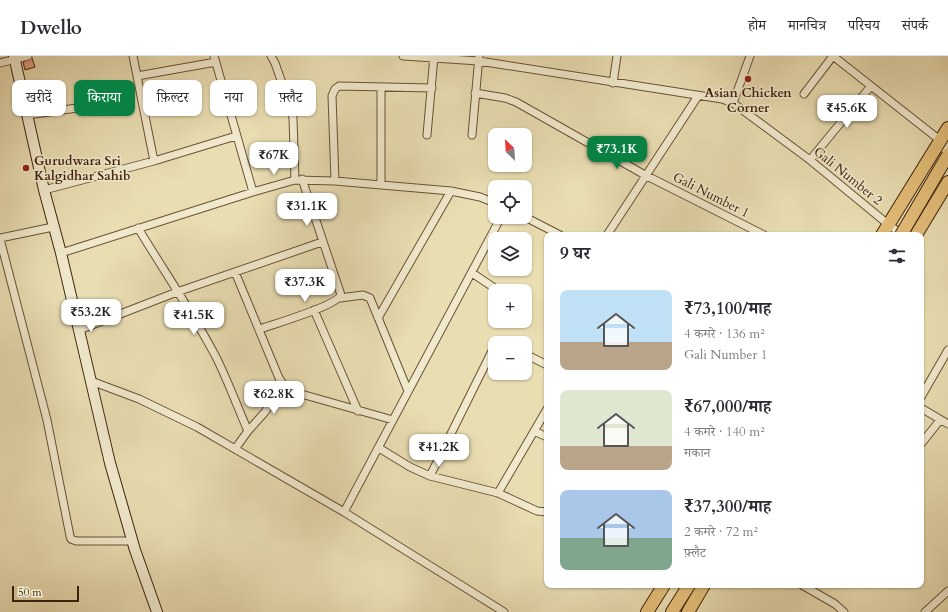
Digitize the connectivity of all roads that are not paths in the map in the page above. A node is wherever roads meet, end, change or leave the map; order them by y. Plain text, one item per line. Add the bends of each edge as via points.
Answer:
1 (28, 56) edge
2 (134, 56) edge
3 (271, 56) edge
4 (275, 56) edge
5 (403, 56) edge
6 (434, 56) edge
7 (617, 56) edge
8 (750, 56) edge
9 (833, 56) edge
10 (15, 58) edge
11 (479, 58) edge
12 (215, 59) edge
13 (0, 63) edge
14 (138, 76) junction
15 (20, 80) edge
16 (613, 83) junction
17 (871, 86) junction
18 (381, 87) junction
19 (432, 88) junction
20 (475, 93) junction
21 (804, 94) dead end
22 (698, 96) junction
23 (733, 102) junction
24 (28, 116) edge
25 (948, 128) edge
26 (426, 135) dead end
27 (472, 135) dead end
28 (236, 136) junction
29 (941, 141) junction
30 (948, 155) edge
31 (810, 160) junction
32 (154, 161) junction
33 (645, 175) junction
34 (299, 180) junction
35 (335, 181) junction
36 (948, 184) edge
37 (381, 185) junction
38 (44, 190) junction
39 (253, 192) junction
40 (451, 192) junction
41 (488, 200) edge
42 (532, 220) edge
43 (497, 224) edge
44 (53, 227) junction
45 (138, 228) junction
46 (885, 230) edge
47 (554, 232) edge
48 (609, 232) edge
49 (758, 232) edge
50 (904, 232) edge
51 (918, 232) edge
52 (0, 238) edge
53 (322, 242) junction
54 (61, 253) junction
55 (235, 272) junction
56 (472, 273) junction
57 (488, 284) edge
58 (177, 292) junction
59 (340, 298) junction
60 (314, 310) junction
61 (378, 318) junction
62 (260, 329) junction
63 (79, 330) junction
64 (948, 350) edge
65 (532, 358) edge
66 (488, 359) edge
67 (544, 364) edge
68 (91, 380) junction
69 (283, 386) junction
70 (408, 391) junction
71 (924, 392) edge
72 (358, 410) junction
73 (924, 410) edge
74 (544, 414) edge
75 (392, 420) junction
76 (940, 420) junction
77 (948, 424) edge
78 (248, 431) junction
79 (534, 431) junction
80 (544, 436) edge
81 (924, 440) edge
82 (379, 448) junction
83 (234, 449) junction
84 (430, 476) junction
85 (498, 493) junction
86 (344, 512) junction
87 (544, 512) edge
88 (133, 542) junction
89 (662, 588) edge
90 (687, 588) edge
91 (702, 588) edge
92 (807, 588) edge
93 (948, 591) edge
94 (157, 612) edge
95 (504, 612) edge
96 (647, 612) edge
97 (672, 612) edge
98 (688, 612) edge
99 (844, 612) edge
100 (925, 612) edge

1 - 10 street
2 - 14 street
3 - 4 street
3 - 34 street via 290,103
5 - 6 street, Gali Number 2
6 - 11 street, Gali Number 2
6 - 19 street
7 - 16 street
8 - 23 street
9 - 17 street
9 - 21 street
10 - 13 street
10 - 15 street
11 - 16 street, Gali Number 2
11 - 20 street
12 - 14 street
12 - 28 street
14 - 32 street
16 - 22 street, Gali Number 2
17 - 29 street
17 - 31 street
18 - 19 street
18 - 35 street via 339,86 333,92
18 - 37 street
19 - 26 street
20 - 27 street
20 - 33 street, Gali Number 1 via 516,102
22 - 23 street, Gali Number 2
22 - 33 street
23 - 31 street, Gali Number 2
24 - 38 street
25 - 29 main road
28 - 32 street
28 - 39 street
29 - 46 main road
30 - 50 main road, bridge
31 - 46 street, Gali Number 2
32 - 38 street
33 - 48 street
33 - 49 street, Gali Number 1
34 - 35 street
34 - 39 street
34 - 53 street
35 - 37 street
36 - 51 main road
37 - 40 street
38 - 44 street
39 - 45 street
40 - 41 street
40 - 61 street
42 - 47 street
43 - 56 street
44 - 52 street
44 - 54 street
45 - 54 street
45 - 58 street
52 - 88 street via 46,420 71,539
53 - 55 street
53 - 59 street via 341,292
54 - 63 street
55 - 58 street
55 - 62 street
56 - 57 street
56 - 70 street
58 - 63 street
58 - 78 street via 217,359
59 - 60 street
59 - 61 street via 368,296
60 - 62 street
60 - 72 street
61 - 70 street
62 - 69 street
63 - 68 street
64 - 71 street
65 - 67 street
66 - 84 street
68 - 83 street via 164,410
68 - 88 street via 110,463
69 - 72 street via 290,392
69 - 78 street
70 - 75 street
72 - 75 street
73 - 76 street
74 - 79 street
75 - 82 street
76 - 77 street
76 - 81 street
78 - 83 street
79 - 80 street
79 - 85 street
82 - 84 street
82 - 86 street
83 - 86 street
84 - 85 street
85 - 87 street via 537,512
86 - 95 street
88 - 94 street
89 - 96 main road
90 - 97 main road
91 - 98 main road
92 - 99 street
93 - 100 street

